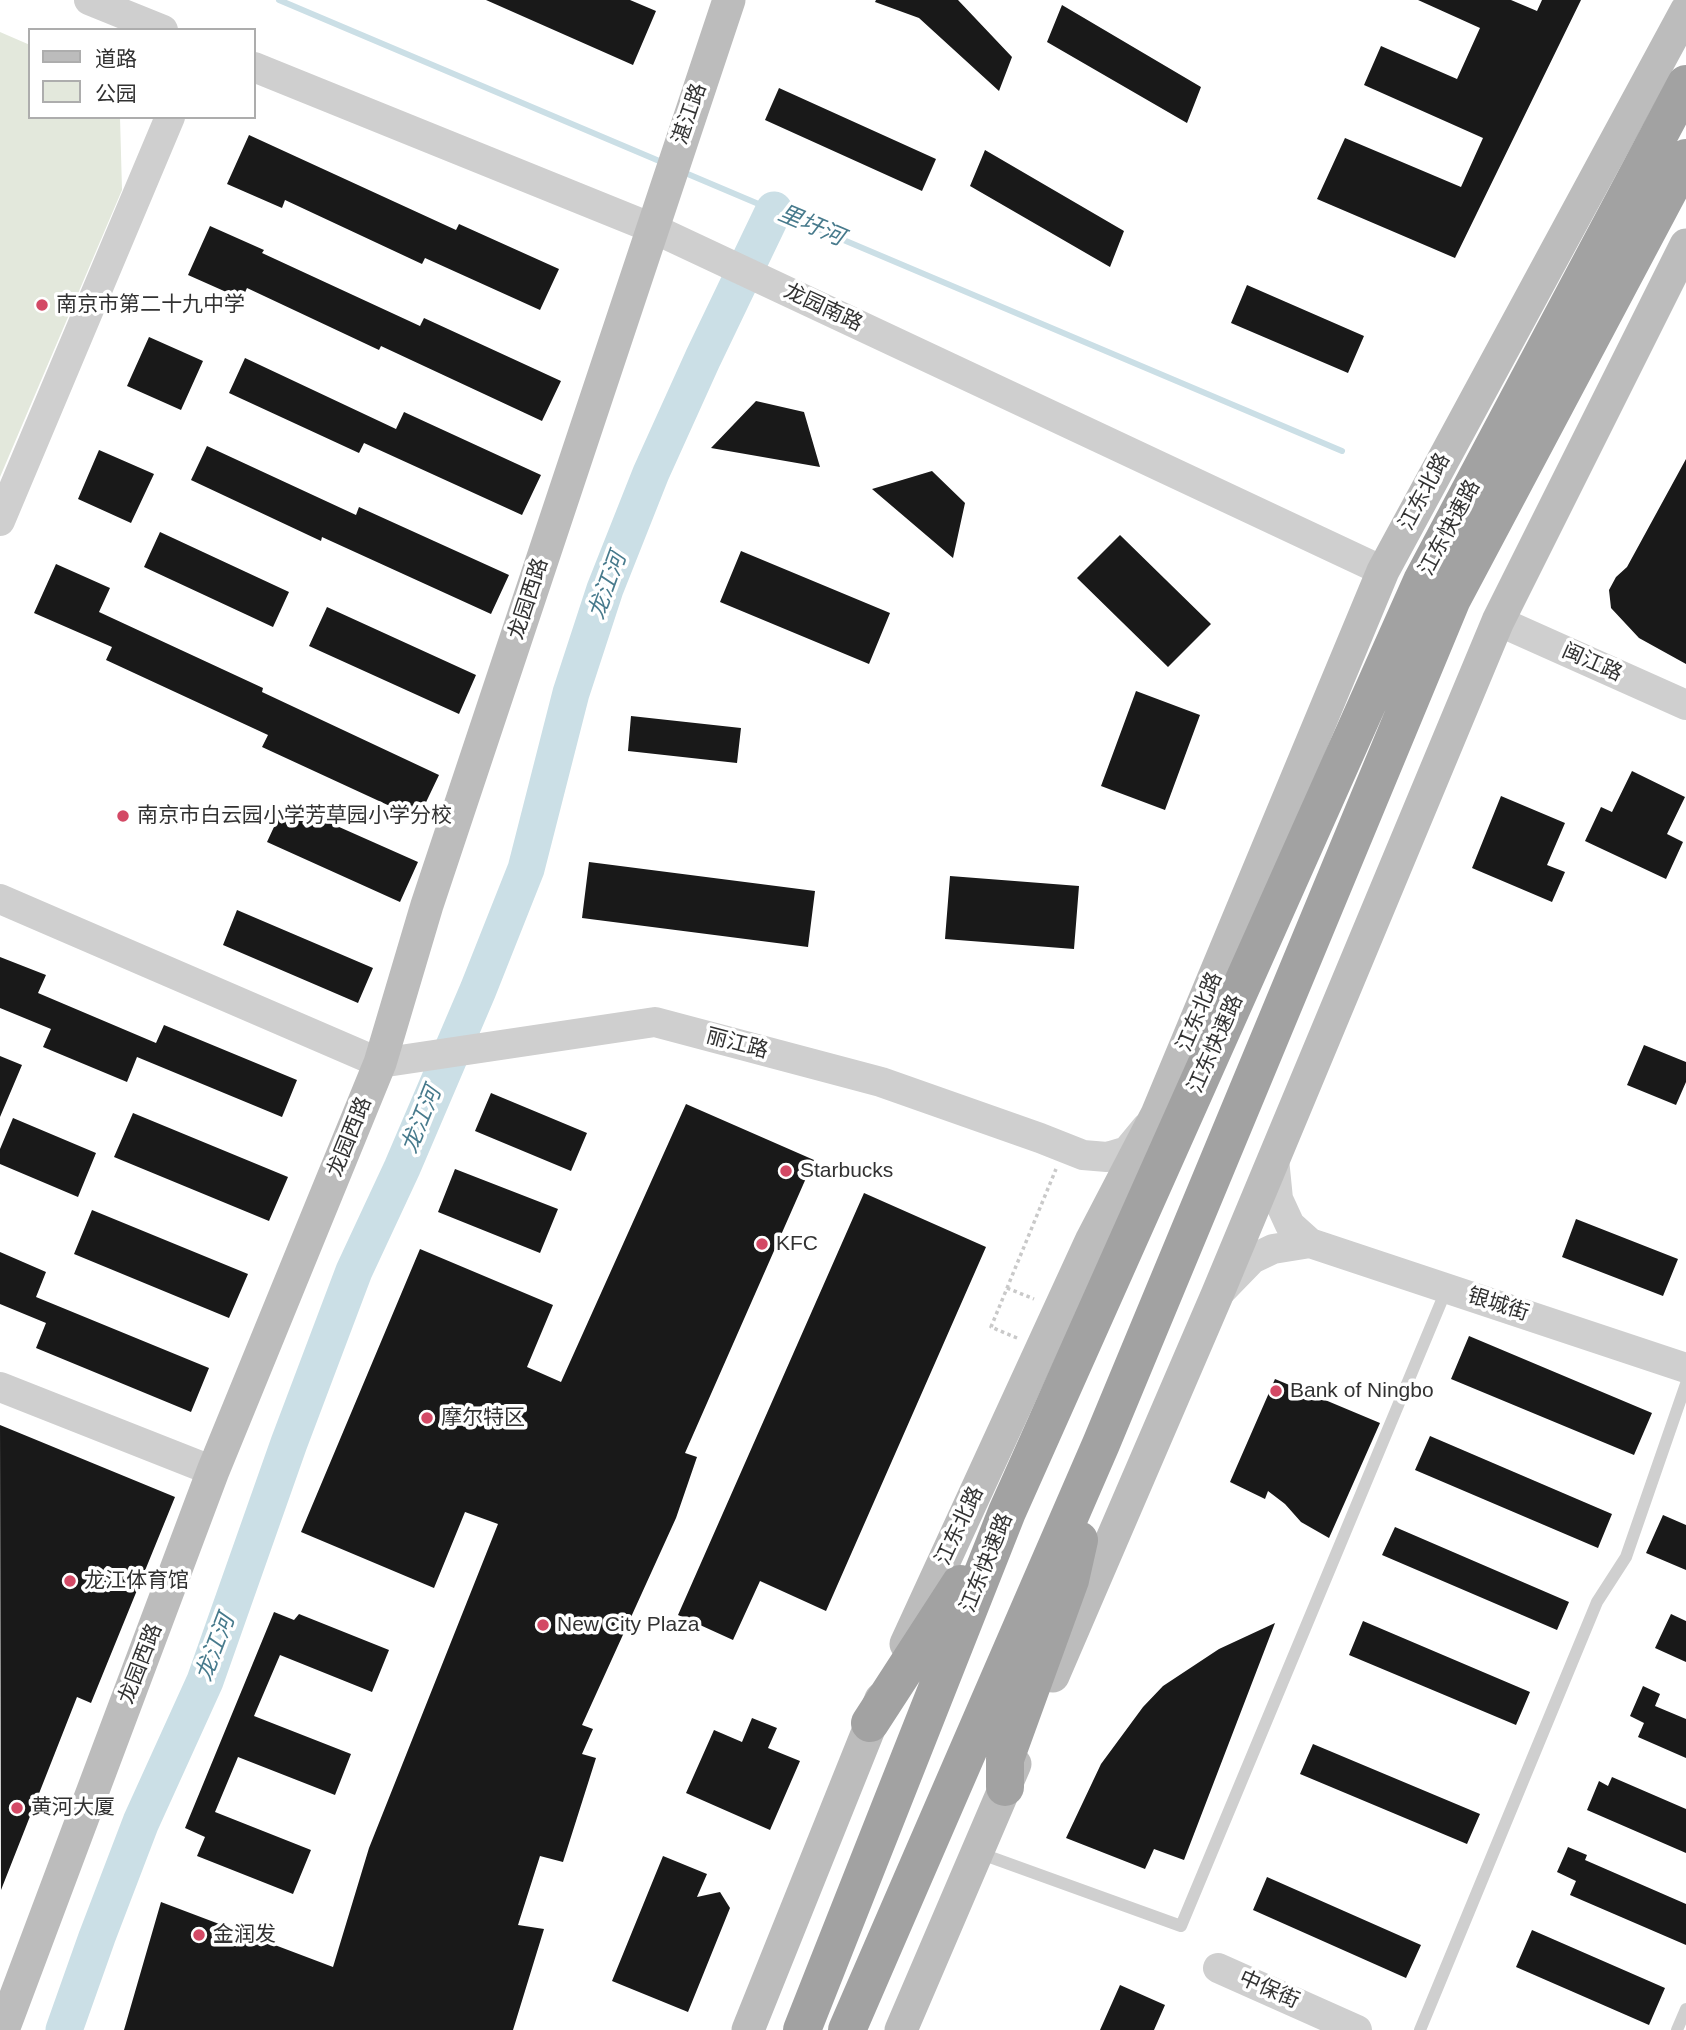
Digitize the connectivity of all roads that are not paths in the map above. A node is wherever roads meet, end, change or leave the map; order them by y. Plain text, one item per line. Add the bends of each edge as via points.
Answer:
1 (89, 0) edge
2 (729, 0) edge
3 (1686, 11) edge
4 (158, 28) edge
5 (256, 68) edge
6 (1686, 84) edge
7 (169, 119) edge
8 (1686, 158) edge
9 (652, 228) junction
10 (1686, 245) edge
11 (0, 521) edge
12 (1382, 571) junction
13 (1497, 621) junction
14 (1686, 705) edge
15 (0, 899) edge
16 (380, 1063) junction
17 (1157, 1114) junction
18 (1083, 1155) junction
19 (1273, 1159) junction
20 (1092, 1239) junction
21 (1310, 1243) junction
22 (1447, 1288) junction
23 (1217, 1295) junction
24 (1686, 1368) edge
25 (1686, 1384) edge
26 (0, 1387) edge
27 (1101, 1444) junction
28 (213, 1471) junction
29 (1007, 1511) junction
30 (870, 1723) junction
31 (1005, 1787) junction
32 (977, 1852) junction
33 (1218, 1968) dead end
34 (1686, 2009) edge
35 (4, 2030) edge
36 (748, 2030) edge
37 (802, 2030) edge
38 (847, 2030) edge
39 (901, 2030) edge
40 (1357, 2030) edge
41 (1420, 2030) edge
42 (1677, 2030) edge

1 - 4 street
2 - 9 main road, 湛江路
3 - 12 main road, 江东北路
5 - 9 street, 龙园南路
6 - 29 highway, 江东快速路 via 1422,581
7 - 11 street
8 - 27 highway, 江东快速路 via 1452,599
9 - 12 street, 龙园南路
9 - 16 main road, 龙园西路 via 427,905
10 - 13 main road
12 - 17 main road, 江东北路
13 - 14 street, 闽江路
13 - 19 main road
15 - 16 street
16 - 18 street, 丽江路 via 655,1022 881,1082
16 - 28 main road, 龙园西路
17 - 18 street, 丽江路 via 1127,1151 1107,1157
17 - 20 main road, 江东北路
18 - 20 street via 1102,1177 1107,1201
19 - 21 street, 银城街 via 1278,1199 1290,1225
19 - 23 main road
20 - 30 main road, 江东北路
21 - 22 street, 银城街
21 - 23 street, 银城街 via 1252,1259
22 - 24 street, 银城街
22 - 32 lane via 1181,1926
23 - 31 main road
25 - 41 lane via 1626,1557 1597,1602
26 - 28 street
27 - 31 highway via 1070,1580 1005,1759
27 - 38 highway, 江东快速路
28 - 35 main road, 龙园西路
29 - 30 highway
29 - 37 highway, 江东快速路
30 - 36 main road, 江东北路
31 - 32 main road
32 - 39 main road
33 - 40 street, 中保街
34 - 42 lane

